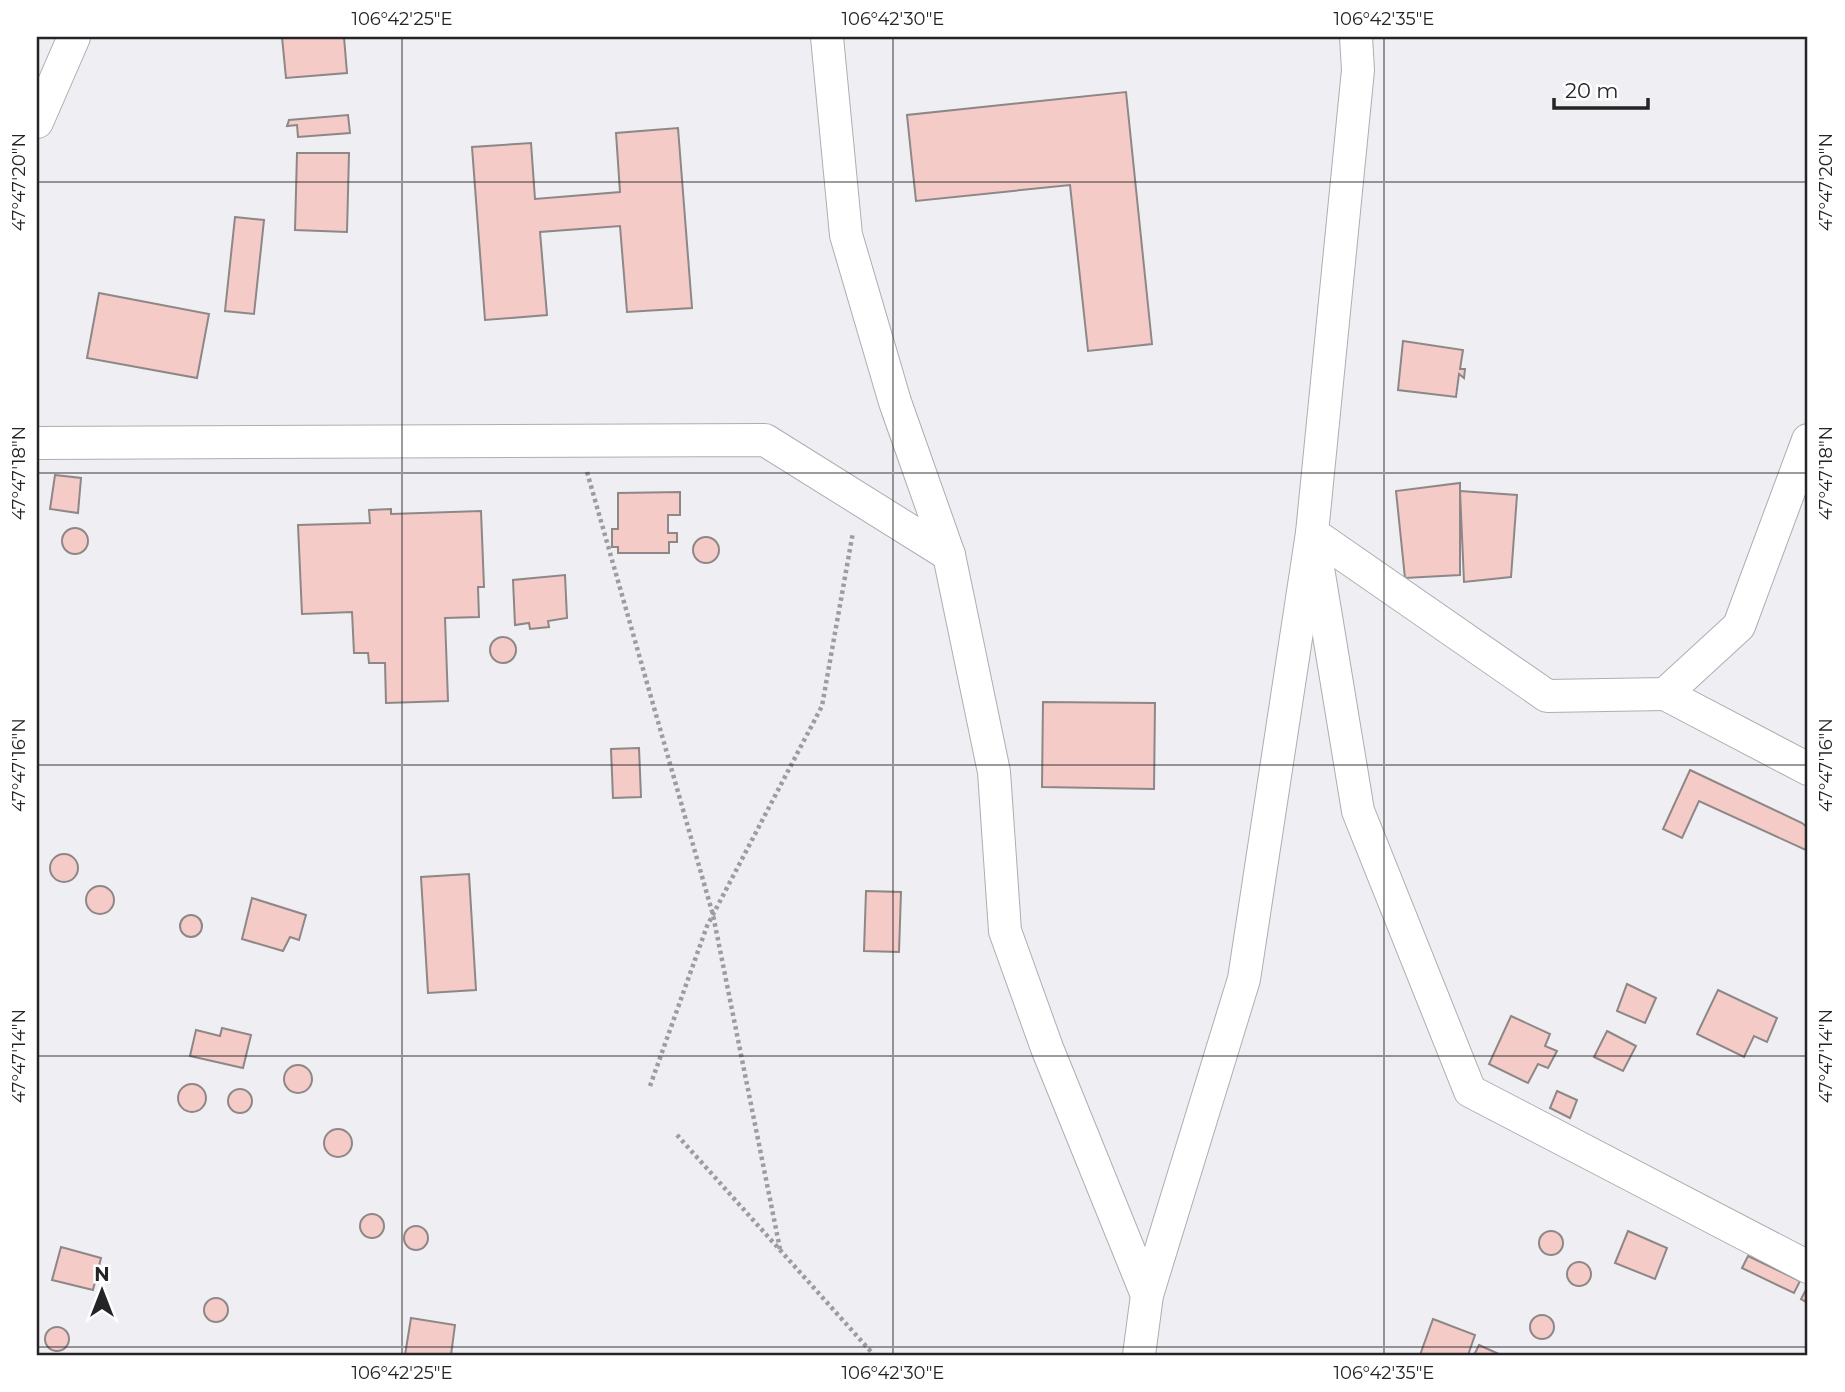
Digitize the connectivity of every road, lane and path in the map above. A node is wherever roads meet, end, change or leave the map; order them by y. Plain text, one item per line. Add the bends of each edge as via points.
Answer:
1 (74, 37) edge
2 (827, 37) edge
3 (1356, 37) edge
4 (37, 122) edge
5 (1808, 440) edge
6 (578, 441) junction
7 (37, 443) edge
8 (858, 500) junction
9 (1312, 533) junction
10 (949, 555) junction
11 (1665, 694) junction
12 (1808, 769) edge
13 (713, 915) junction
14 (650, 1086) dead end
15 (677, 1135) dead end
16 (780, 1249) junction
17 (1808, 1267) edge
18 (1147, 1295) junction
19 (874, 1355) edge
20 (1139, 1355) edge

1 - 4 street
2 - 10 street via 846,235 895,402
3 - 9 street via 1358,70
5 - 11 street via 1739,626
6 - 7 street
6 - 8 street via 765,440
6 - 13 path
8 - 10 street
8 - 13 path via 822,706
9 - 11 street via 1547,696
9 - 17 street via 1358,811 1470,1091
9 - 18 street via 1244,979
10 - 18 street via 994,772 1005,931
11 - 12 street
13 - 14 path
13 - 16 path
15 - 16 path
16 - 19 path
18 - 20 street

